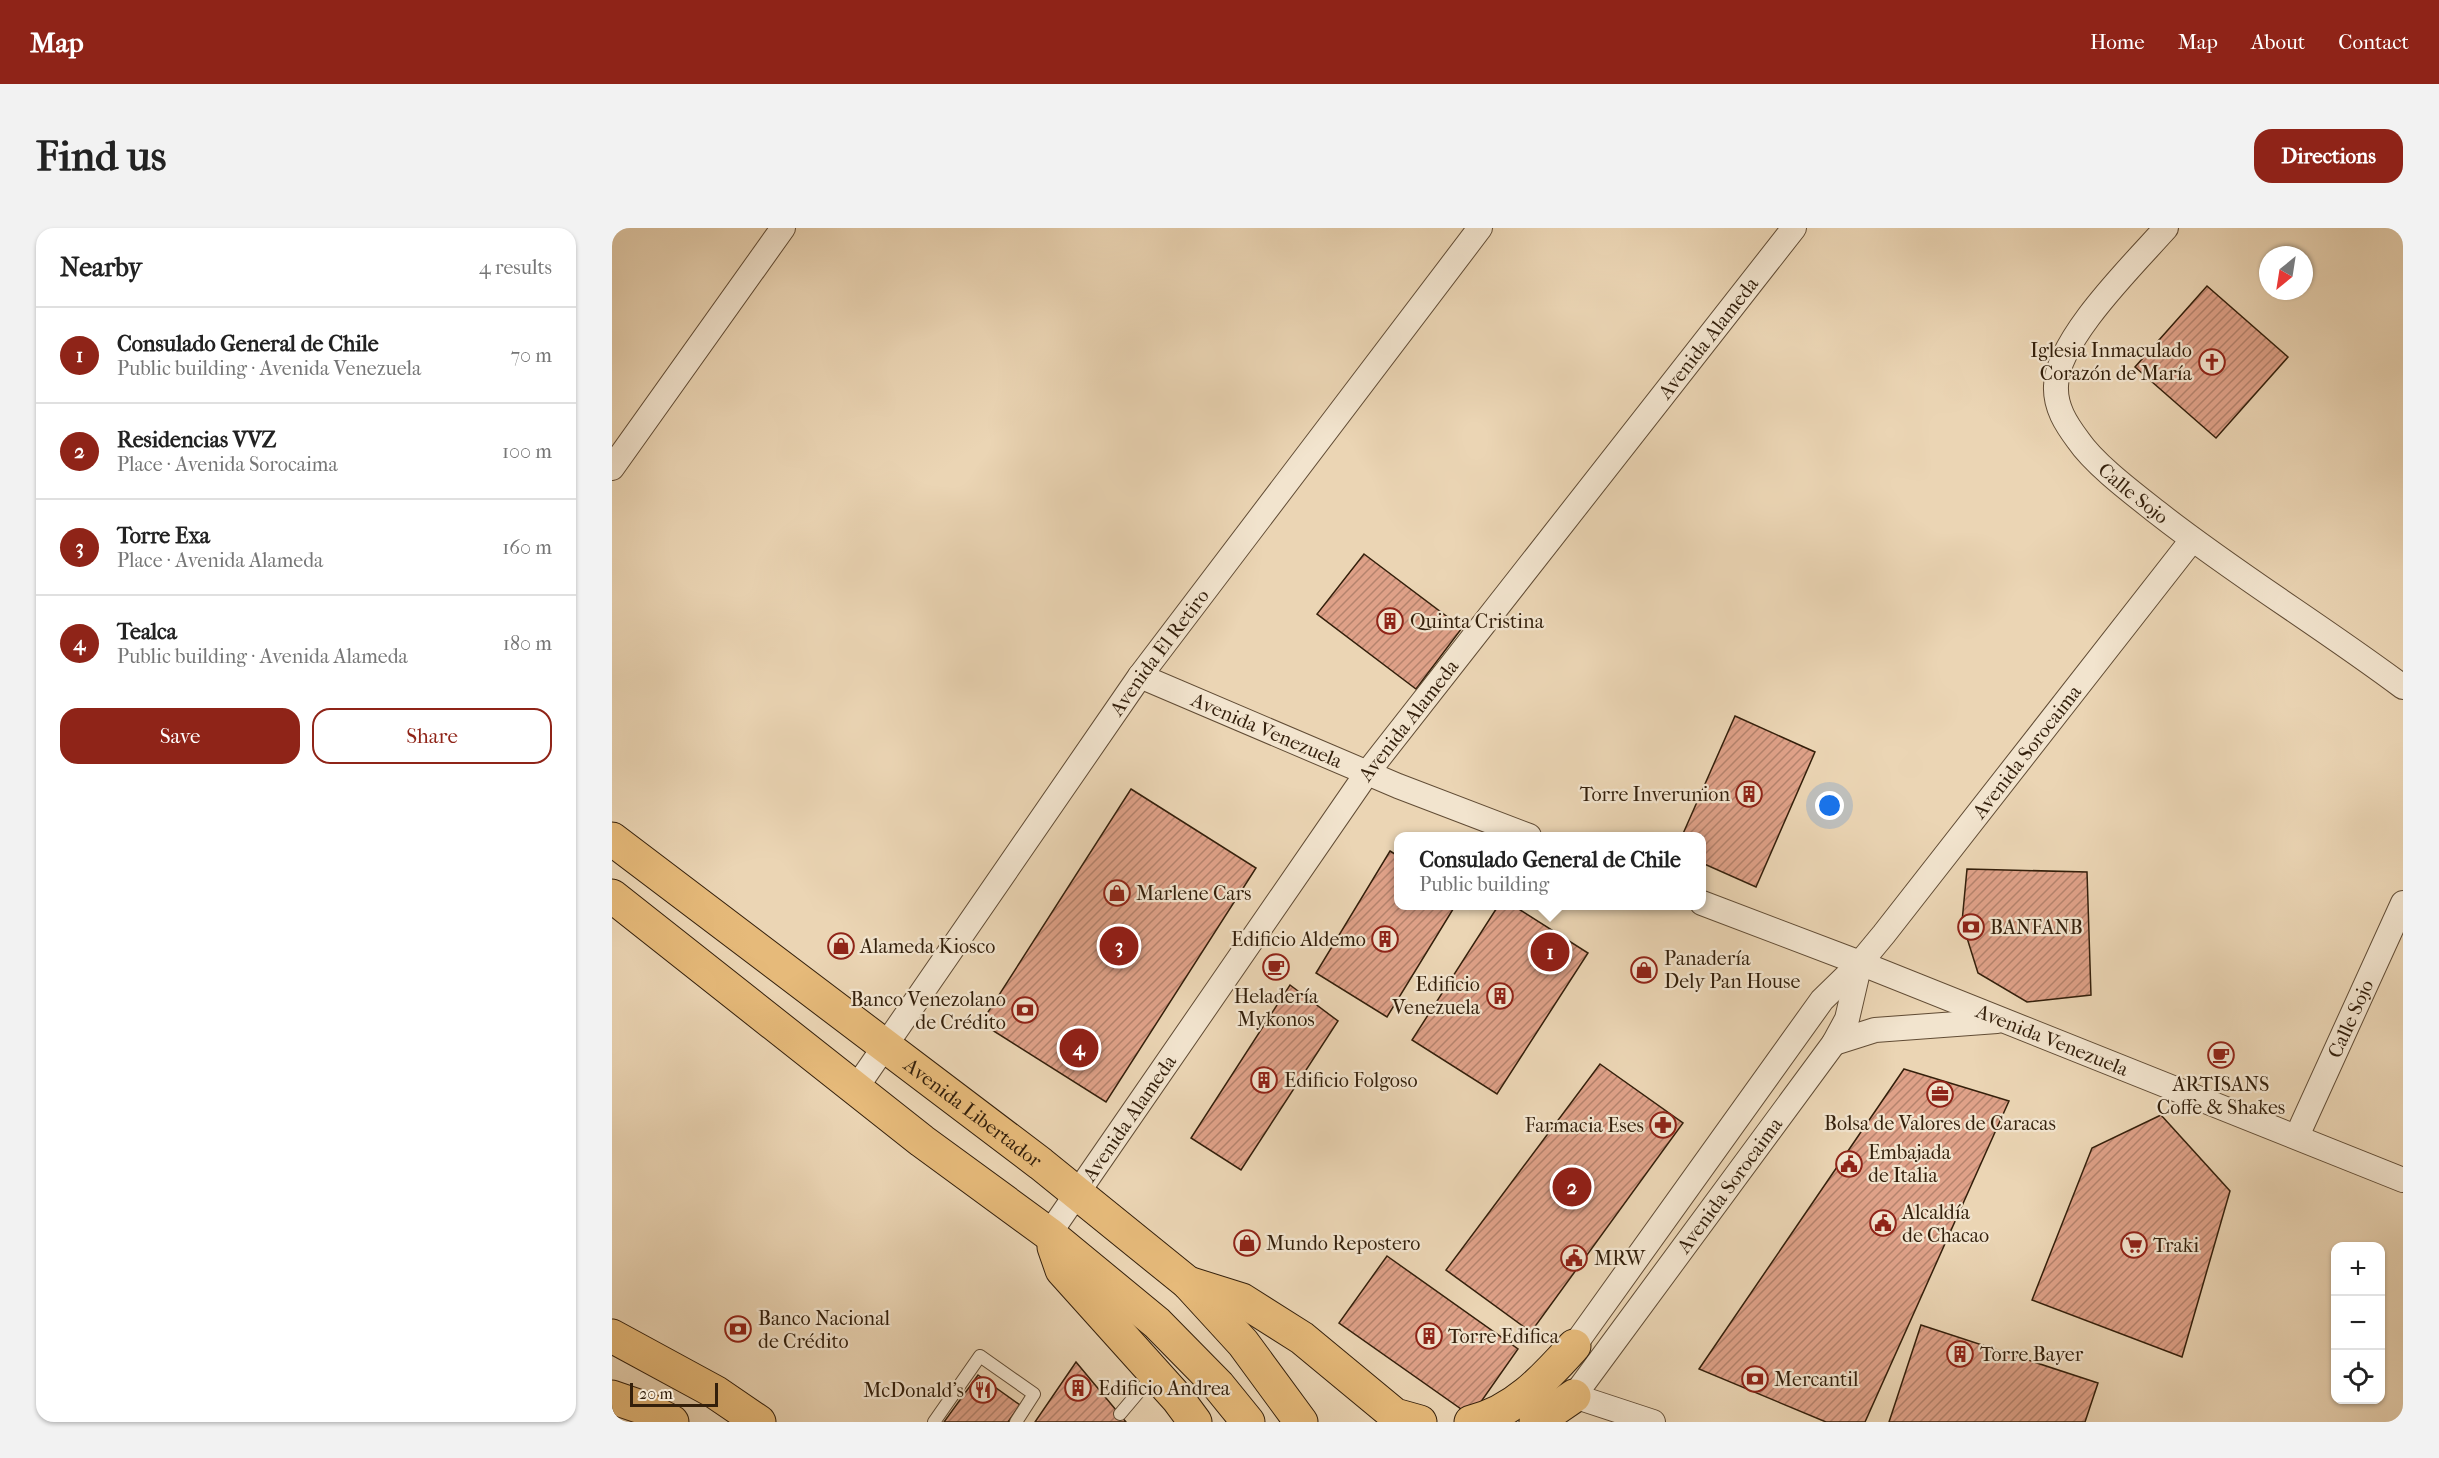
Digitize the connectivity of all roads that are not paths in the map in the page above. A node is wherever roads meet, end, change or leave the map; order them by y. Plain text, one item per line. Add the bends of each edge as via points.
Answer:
1 (783, 228) edge
2 (1480, 228) edge
3 (1794, 228) edge
4 (2166, 228) edge
5 (612, 468) edge
6 (2192, 540) junction
7 (1140, 676) junction
8 (2403, 687) edge
9 (1367, 773) junction
10 (1515, 832) edge
11 (612, 839) edge
12 (612, 896) edge
13 (2403, 903) edge
14 (1706, 905) edge
15 (1860, 963) junction
16 (2002, 1020) junction
17 (1834, 1043) junction
18 (885, 1048) junction
19 (856, 1088) junction
20 (2297, 1136) junction
21 (2403, 1180) edge
22 (1078, 1194) junction
23 (1049, 1234) junction
24 (1188, 1282) junction
25 (612, 1336) edge
26 (1574, 1346) joint
27 (1154, 1374) junction
28 (1574, 1396) junction
29 (612, 1399) edge
30 (1120, 1414) dead end
31 (637, 1422) edge
32 (672, 1422) edge
33 (759, 1422) edge
34 (934, 1422) edge
35 (1016, 1422) edge
36 (1195, 1422) edge
37 (1248, 1422) edge
38 (1301, 1422) edge
39 (1420, 1422) edge
40 (1471, 1422) edge
41 (1536, 1422) edge
42 (1653, 1422) edge

1 - 5 street
2 - 7 street, Avenida El Retiro
3 - 9 street, Avenida Alameda
4 - 6 street, Calle Sojo via 2082,324 2059,368 2056,386 2059,409 2079,442 2124,487
6 - 8 street, Calle Sojo
6 - 15 street, Avenida Sorocaima
7 - 9 street, Avenida Venezuela
7 - 18 street, Avenida El Retiro
9 - 10 street, Avenida Venezuela
9 - 22 street, Avenida Alameda
11 - 18 main road, Avenida Libertador
12 - 19 main road
13 - 20 street, Calle Sojo
14 - 15 street, Avenida Venezuela
15 - 16 street, Avenida Venezuela
15 - 17 street, Avenida Sorocaima via 1847,1019
15 - 26 street, Avenida Sorocaima via 1822,1000
16 - 17 street via 1875,1030
16 - 20 street, Avenida Venezuela
17 - 28 street, Avenida Sorocaima
18 - 19 street, Avenida El Retiro
18 - 22 main road, Avenida Libertador
19 - 23 main road
20 - 21 street, Avenida Venezuela
22 - 23 street, Avenida Alameda
22 - 24 main road, Avenida Libertador
23 - 27 main road via 1062,1270
23 - 37 main road via 1157,1323
24 - 38 main road, Avenida Libertador via 1243,1343
24 - 39 main road via 1242,1300 1302,1338 1395,1415
25 - 33 main road via 714,1392
26 - 40 main road via 1540,1383 1519,1399 1501,1411
27 - 30 lane
27 - 36 main road
28 - 41 main road
28 - 42 street
29 - 31 main road
29 - 32 main road via 647,1409
34 - 35 lane via 980,1356 1034,1394

